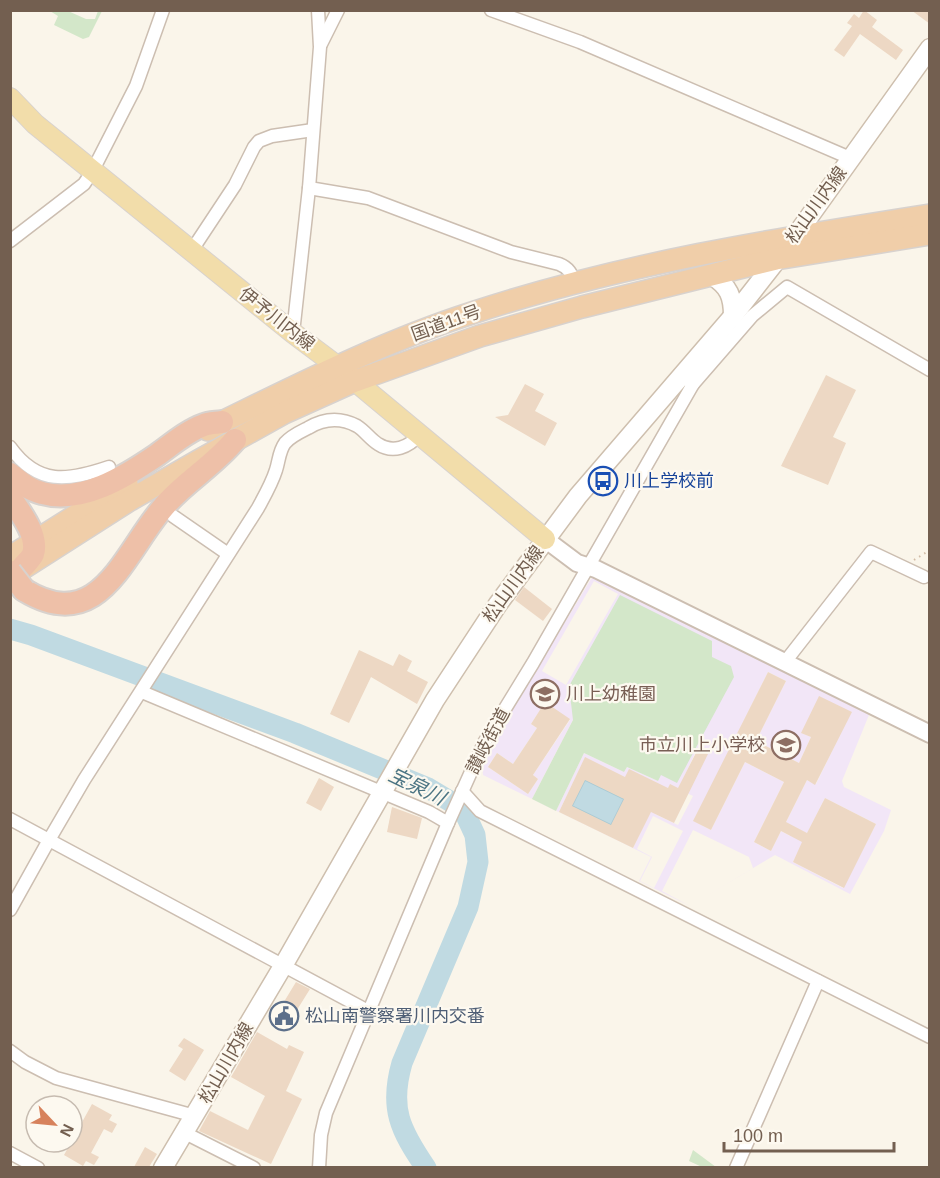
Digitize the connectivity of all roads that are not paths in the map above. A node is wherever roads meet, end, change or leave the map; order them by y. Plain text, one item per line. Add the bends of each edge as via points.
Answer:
1 (163, 10) edge
2 (318, 10) edge
3 (338, 10) edge
4 (491, 10) edge
5 (320, 47) junction
6 (930, 48) edge
7 (10, 98) edge
8 (313, 129) junction
9 (850, 158) junction
10 (92, 172) junction
11 (309, 188) junction
12 (930, 215) edge
13 (930, 234) edge
14 (794, 238) junction
15 (10, 241) edge
16 (192, 250) junction
17 (776, 259) junction
18 (712, 276) junction
19 (575, 283) junction
20 (733, 316) junction
21 (293, 333) junction
22 (337, 366) junction
23 (930, 370) edge
24 (687, 380) junction
25 (355, 381) junction
26 (222, 422) junction
27 (419, 435) junction
28 (235, 440) junction
29 (10, 447) edge
30 (109, 467) dead end
31 (10, 474) edge
32 (10, 498) edge
33 (173, 516) dead end
34 (545, 539) junction
35 (34, 542) junction
36 (228, 554) junction
37 (589, 566) junction
38 (15, 573) edge
39 (924, 577) dead end
40 (785, 662) junction
41 (143, 691) junction
42 (930, 734) edge
43 (384, 790) junction
44 (461, 793) junction
45 (10, 819) edge
46 (448, 822) junction
47 (49, 840) junction
48 (10, 910) edge
49 (283, 966) junction
50 (818, 981) junction
51 (370, 1012) junction
52 (930, 1037) edge
53 (10, 1051) edge
54 (195, 1116) junction
55 (185, 1133) junction
56 (10, 1153) edge
57 (38, 1167) edge
58 (164, 1167) edge
59 (254, 1167) edge
60 (320, 1167) edge
61 (736, 1167) edge

1 - 10 street via 136,86
2 - 5 street
3 - 5 street
4 - 9 street via 580,42
5 - 8 street
6 - 9 main road, 松山川内線
7 - 10 main road, 伊予川内線
8 - 11 street
8 - 16 street via 259,141 236,185
9 - 14 main road, 松山川内線
10 - 15 street via 84,184
10 - 16 main road, 伊予川内線
11 - 19 street via 368,198 511,252 559,264 566,267
11 - 21 street
12 - 14 highway, 国道11号
13 - 17 highway, 国道11号
14 - 17 main road, 松山川内線
14 - 19 highway, 国道11号
16 - 21 main road, 伊予川内線
17 - 18 highway, 国道11号
17 - 20 main road, 松山川内線
18 - 20 main road via 728,289
18 - 25 highway, 国道11号 via 480,336
19 - 22 highway, 国道11号 via 469,314
20 - 24 main road, 松山川内線
21 - 22 main road, 伊予川内線
22 - 25 main road, 伊予川内線
22 - 26 highway, 国道11号
23 - 24 street, 讃岐街道 via 787,287
24 - 34 main road, 松山川内線 via 578,496
24 - 37 street, 讃岐街道
25 - 27 main road, 伊予川内線
25 - 28 highway, 国道11号
26 - 31 highway via 202,426 119,478 79,494 40,493
26 - 35 highway, 国道11号
27 - 34 main road, 伊予川内線
27 - 36 street via 402,448 389,448 379,445 356,426 331,420 320,421 291,437 279,454 267,492
28 - 38 highway, 国道11号
28 - 38 highway via 220,458 167,503 119,570 93,596 77,603 41,600
29 - 30 street via 22,463 47,477 90,474
32 - 35 highway
33 - 36 street
34 - 37 street via 577,563
34 - 43 main road, 松山川内線 via 456,665
35 - 38 highway via 33,555
36 - 41 street
37 - 40 street
37 - 44 street, 讃岐街道 via 484,743
39 - 40 street via 871,552
40 - 42 street
41 - 43 street
41 - 47 street
43 - 46 street
43 - 49 main road, 松山川内線
44 - 46 street, 讃岐街道
44 - 50 street via 484,813
45 - 47 street
46 - 51 street, 讃岐街道
47 - 48 street
47 - 49 street
49 - 51 street
49 - 54 main road, 松山川内線
50 - 52 street
50 - 61 street
51 - 60 street, 讃岐街道 via 326,1113
53 - 54 street via 56,1078
54 - 55 main road, 松山川内線
55 - 58 main road, 松山川内線
55 - 59 street
56 - 57 street

